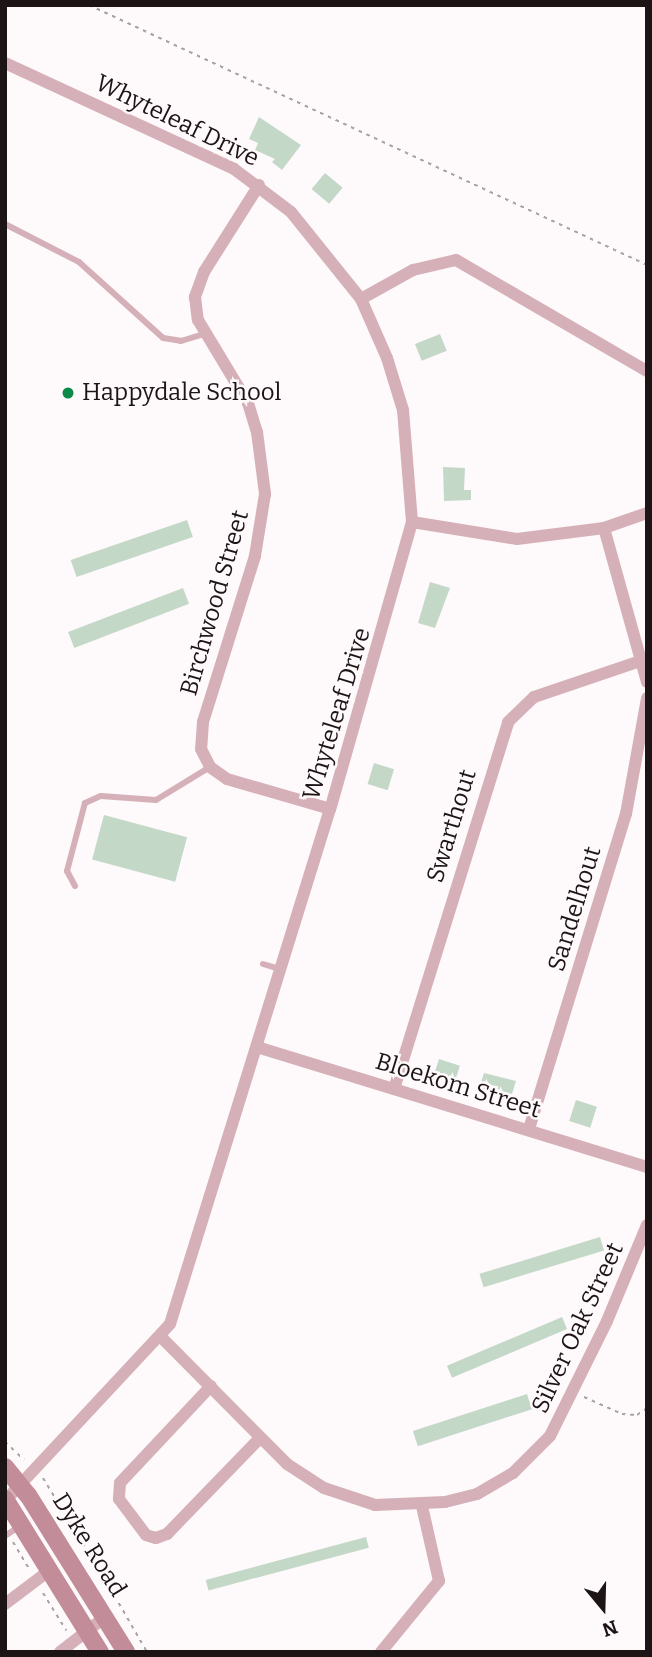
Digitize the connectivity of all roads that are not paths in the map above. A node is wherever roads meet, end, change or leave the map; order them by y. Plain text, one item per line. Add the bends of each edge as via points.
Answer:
1 (5, 63) edge
2 (259, 185) junction
3 (5, 224) edge
4 (361, 299) junction
5 (207, 333) junction
6 (647, 371) edge
7 (647, 513) edge
8 (412, 522) junction
9 (604, 528) junction
10 (643, 660) junction
11 (647, 682) edge
12 (647, 698) edge
13 (210, 767) junction
14 (330, 809) junction
15 (75, 886) dead end
16 (262, 964) dead end
17 (281, 970) junction
18 (257, 1047) junction
19 (394, 1089) junction
20 (529, 1129) junction
21 (647, 1167) edge
22 (647, 1224) edge
23 (161, 1337) junction
24 (211, 1386) junction
25 (260, 1438) junction
26 (5, 1467) edge
27 (21, 1484) junction
28 (6, 1499) edge
29 (422, 1506) junction
30 (21, 1524) junction
31 (5, 1536) edge
32 (50, 1570) junction
33 (5, 1604) edge
34 (105, 1617) junction
35 (86, 1629) junction
36 (61, 1652) edge
37 (100, 1652) edge
38 (126, 1652) edge
39 (381, 1652) edge

1 - 2 street, Whyteleaf Drive
2 - 4 street, Whyteleaf Drive via 298,220
2 - 5 street, Birchwood Street via 198,286 195,312
3 - 5 lane via 79,262 163,338 181,341
4 - 6 street via 413,270 456,260
4 - 8 street, Whyteleaf Drive via 403,410
5 - 13 street, Birchwood Street via 247,403 257,432 265,494 255,556 201,735 201,749
7 - 9 street
8 - 9 street via 503,540
8 - 14 street, Whyteleaf Drive
9 - 10 street
10 - 11 street
10 - 19 street, Swarthout via 534,697 508,722
12 - 20 street, Sandelhout via 626,814
13 - 14 street via 227,779
13 - 15 lane via 156,800 101,796 85,803 67,871
14 - 17 street, Whyteleaf Drive
16 - 17 lane
17 - 18 street, Whyteleaf Drive
18 - 19 street, Bloekom Street
18 - 23 street, Whyteleaf Drive via 182,1292
19 - 20 street, Bloekom Street
20 - 21 street, Bloekom Street
22 - 29 street, Silver Oak Street via 575,1392 550,1436 513,1474 477,1494
23 - 24 street, Silver Oak Street
23 - 27 street, Whyteleaf Drive
24 - 25 street, Silver Oak Street
24 - 25 street via 120,1483 119,1499 146,1535 167,1534
25 - 29 street, Silver Oak Street via 287,1464 324,1488 374,1505
26 - 27 street, Dyke Road
27 - 28 street, Whyteleaf Drive
27 - 34 street, Dyke Road
28 - 30 street, Dyke Road
29 - 39 street via 439,1581
30 - 31 lane
30 - 32 street, Dyke Road
32 - 33 street
32 - 35 street, Dyke Road
34 - 35 street
34 - 38 street, Dyke Road
35 - 36 street
35 - 37 street, Dyke Road

